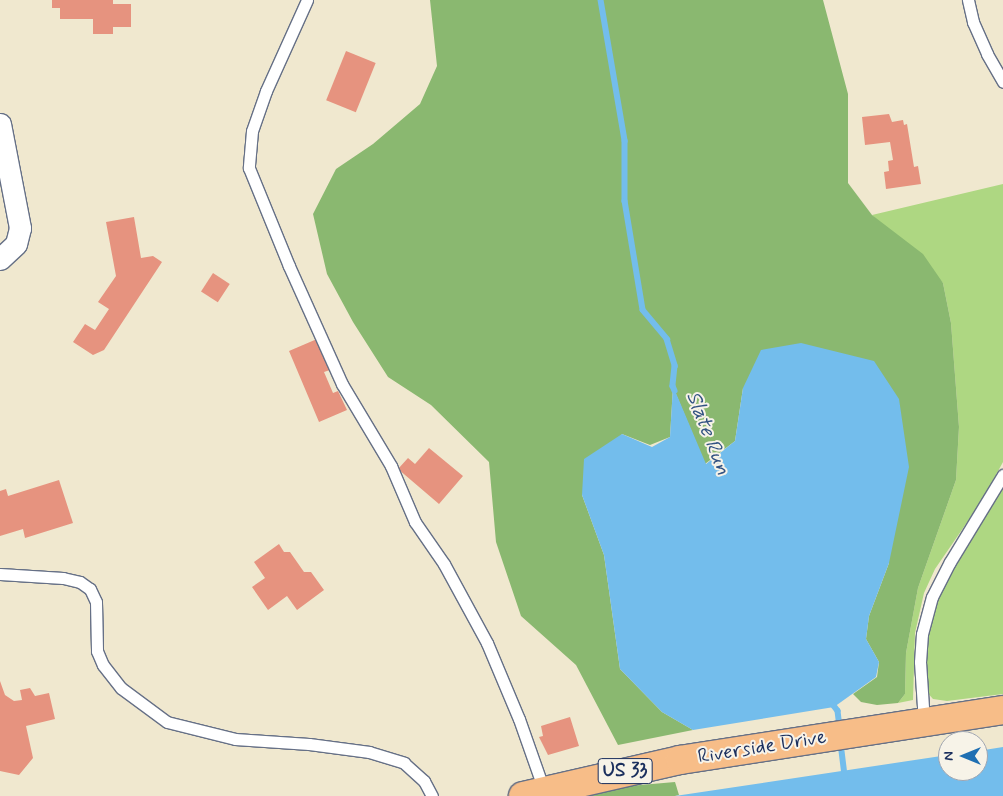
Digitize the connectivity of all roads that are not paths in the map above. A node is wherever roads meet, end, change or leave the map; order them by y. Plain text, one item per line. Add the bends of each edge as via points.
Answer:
1 (307, 0) edge
2 (968, 0) edge
3 (1003, 82) edge
4 (0, 124) edge
5 (4, 174) edge
6 (0, 259) edge
7 (1003, 475) edge
8 (0, 574) edge
9 (1003, 710) edge
10 (924, 722) junction
11 (534, 793) edge
12 (432, 796) edge

1 - 11 lane via 266,91 252,131 249,168 342,384 391,466 415,522 444,564 487,643 518,719
2 - 3 lane via 973,22
4 - 5 street
5 - 6 street via 20,228 16,244
7 - 10 lane via 932,597 922,634 920,662
8 - 12 lane via 63,578 80,582 90,590 96,602 97,651 103,665 121,688 167,722 235,739 370,752 404,763 424,781
9 - 10 main road, Riverside Drive / US 33
10 - 11 main road, Riverside Drive / US 33 via 680,760

